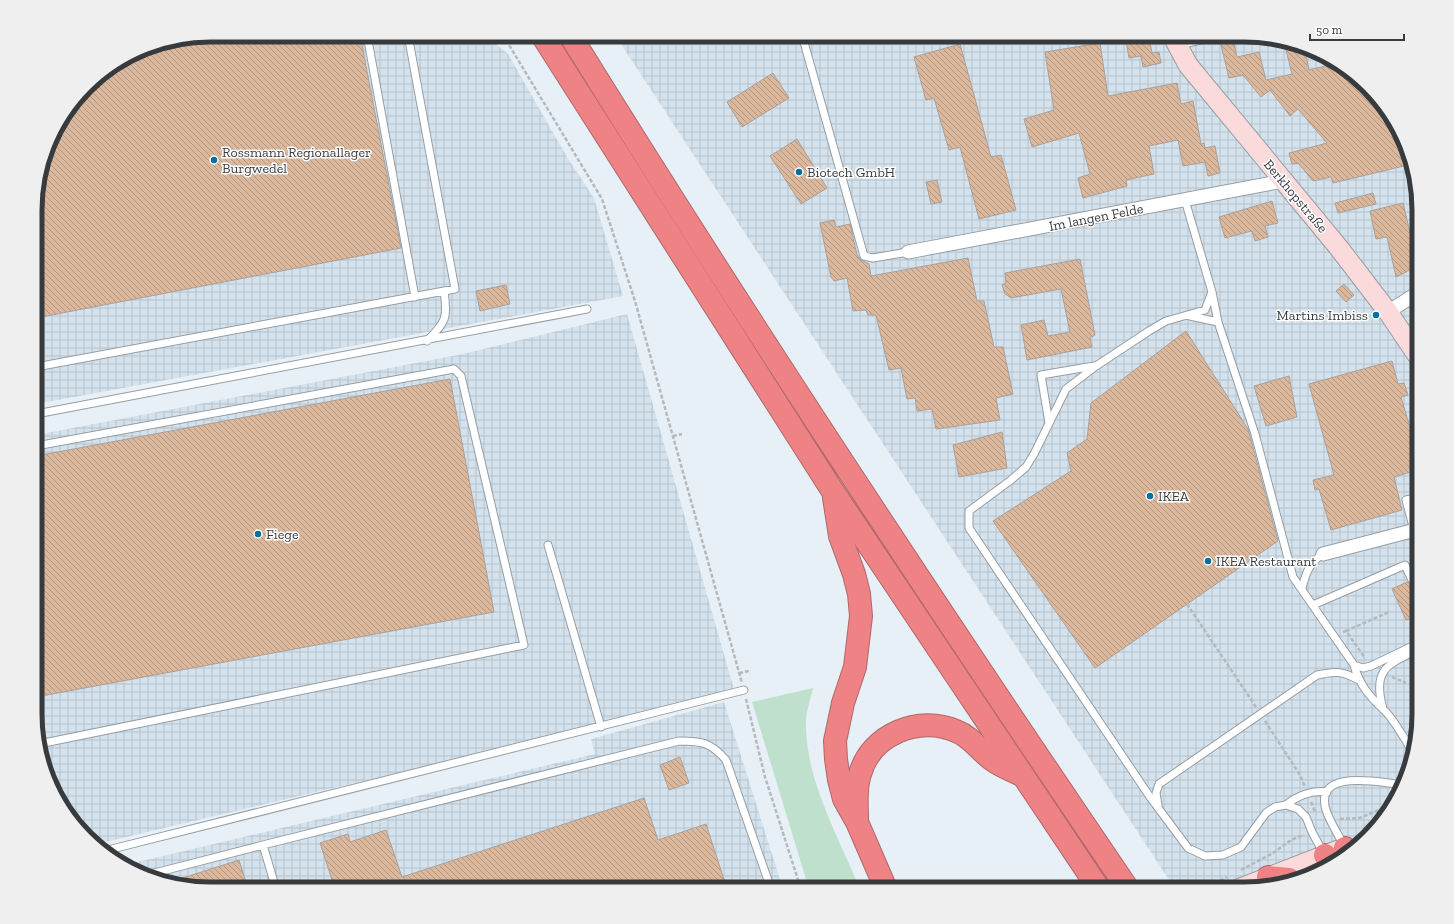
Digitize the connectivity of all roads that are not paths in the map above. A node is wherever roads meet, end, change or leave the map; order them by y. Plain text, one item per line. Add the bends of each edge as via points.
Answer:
1 (368, 42) edge
2 (409, 42) edge
3 (546, 42) edge
4 (574, 42) edge
5 (804, 42) edge
6 (1175, 42) edge
7 (1283, 181) junction
8 (1185, 200) junction
9 (908, 252) joint
10 (444, 291) junction
11 (1212, 292) junction
12 (415, 296) junction
13 (1412, 297) edge
14 (587, 309) dead end
15 (1388, 312) junction
16 (1188, 315) junction
17 (1218, 322) junction
18 (427, 341) junction
19 (1412, 348) edge
20 (42, 366) edge
21 (1096, 366) junction
22 (42, 413) edge
23 (1049, 423) junction
24 (42, 445) edge
25 (832, 490) junction
26 (1412, 499) edge
27 (1412, 517) edge
28 (1412, 530) edge
29 (548, 545) dead end
30 (1318, 557) joint
31 (1412, 580) dead end
32 (1302, 588) junction
33 (1313, 605) junction
34 (1412, 646) edge
35 (1412, 652) edge
36 (1354, 665) junction
37 (1358, 679) junction
38 (744, 690) road end
39 (1383, 709) junction
40 (601, 727) junction
41 (44, 743) edge
42 (1409, 747) edge
43 (1022, 775) junction
44 (1397, 784) edge
45 (1327, 792) junction
46 (1286, 805) junction
47 (1158, 806) junction
48 (857, 822) junction
49 (263, 845) junction
50 (111, 849) edge
51 (1339, 852) edge
52 (1340, 852) edge
53 (1336, 855) edge
54 (156, 873) edge
55 (1236, 878) edge
56 (1278, 878) edge
57 (274, 882) edge
58 (769, 882) edge
59 (883, 882) edge
60 (1094, 882) edge
61 (1123, 882) edge

1 - 12 lane
2 - 10 lane via 455,289
3 - 25 highway
4 - 61 highway via 791,383 989,684
5 - 9 lane via 864,256 873,258
6 - 7 main road, Berkhopstraße via 1188,65
7 - 8 street, Im langen Felde
7 - 15 main road, Berkhopstraße
8 - 9 street, Im langen Felde
8 - 11 lane
10 - 12 lane
10 - 18 lane via 446,318
11 - 16 lane via 1205,310
11 - 17 lane
12 - 20 lane
13 - 15 street
14 - 18 lane
15 - 19 main road, Berkhopstraße
16 - 17 lane
16 - 21 lane via 1149,331
17 - 32 lane via 1255,434 1293,577
18 - 22 lane
21 - 23 lane via 1066,389
21 - 23 lane via 1041,375
23 - 47 lane via 1026,467 968,512 969,528
24 - 41 lane via 454,369 461,376 524,645
25 - 43 highway
25 - 48 highway via 840,536 859,594 861,616 855,667 835,742 844,799
26 - 27 lane via 1406,500
28 - 30 street
29 - 40 lane
30 - 32 lane via 1306,572
31 - 33 lane via 1405,565
32 - 33 lane
33 - 36 lane
34 - 36 lane via 1371,666 1363,668
35 - 39 lane via 1389,664 1383,673 1379,692
36 - 37 lane
37 - 39 lane via 1376,704
37 - 47 lane via 1344,672 1335,671 1317,675 1159,784 1156,793
38 - 40 lane
39 - 42 lane
40 - 50 lane
43 - 48 highway via 993,761 958,731 928,724 910,727 895,732 878,744 864,763 857,792
43 - 60 highway
44 - 45 lane via 1352,779 1334,784
45 - 46 lane via 1316,790 1293,799
45 - 52 lane via 1326,809
46 - 47 lane via 1275,807 1266,813 1241,847 1223,855 1204,856 1188,848
46 - 51 lane via 1298,809 1306,817 1312,832
48 - 59 highway
49 - 54 lane
49 - 57 lane
49 - 58 lane via 678,741 695,741 714,747 726,760
53 - 56 main road
55 - 56 main road

